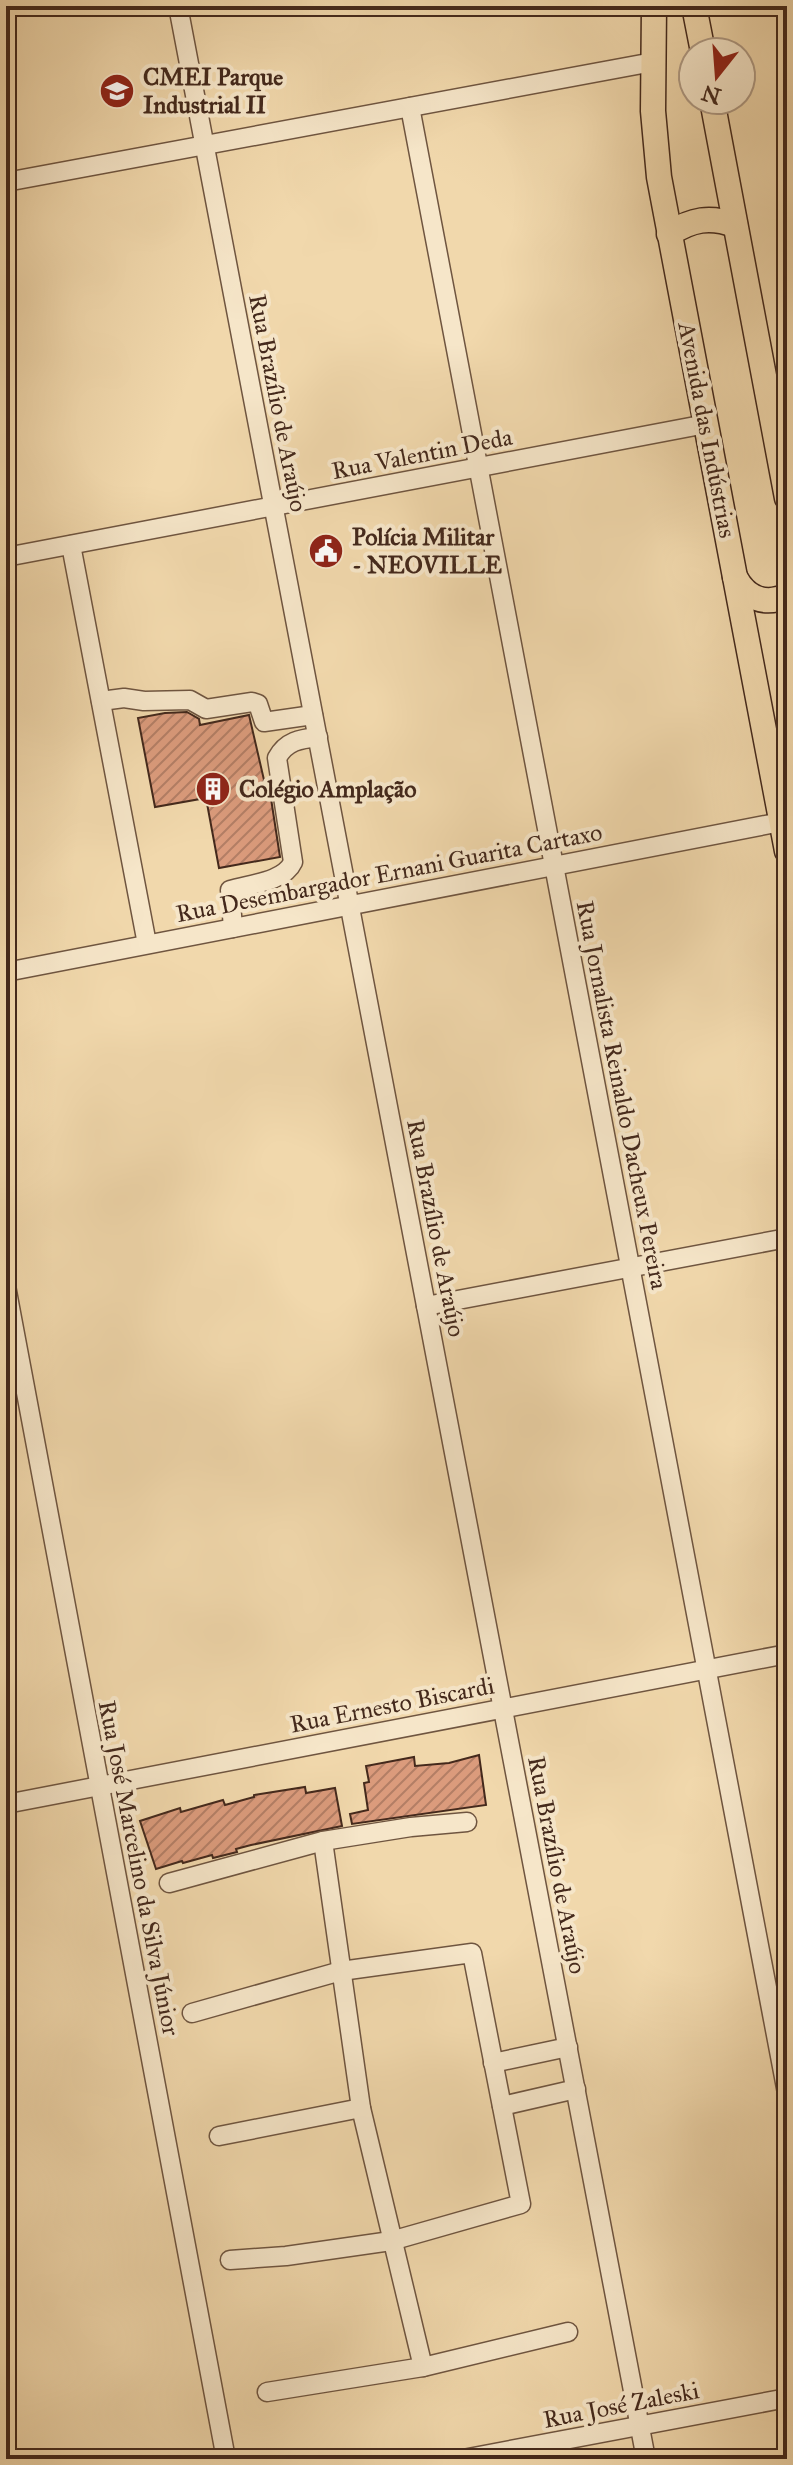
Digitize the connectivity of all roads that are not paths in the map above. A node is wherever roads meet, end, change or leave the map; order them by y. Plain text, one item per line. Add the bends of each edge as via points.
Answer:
1 (178, 6) edge
2 (654, 6) edge
3 (694, 6) edge
4 (700, 36) edge
5 (653, 62) junction
6 (410, 107) junction
7 (715, 116) edge
8 (205, 145) junction
9 (6, 182) edge
10 (735, 225) junction
11 (669, 234) junction
12 (778, 407) edge
13 (706, 424) junction
14 (478, 467) junction
15 (787, 498) edge
16 (274, 506) junction
17 (71, 545) junction
18 (6, 557) edge
19 (735, 577) junction
20 (787, 596) edge
21 (101, 701) junction
22 (313, 715) junction
23 (318, 737) junction
24 (781, 822) junction
25 (787, 851) edge
26 (554, 866) junction
27 (350, 905) junction
28 (233, 928) junction
29 (147, 944) junction
30 (6, 972) edge
31 (787, 1238) edge
32 (630, 1267) junction
33 (6, 1286) edge
34 (426, 1306) junction
35 (787, 1654) edge
36 (707, 1670) junction
37 (503, 1709) junction
38 (99, 1786) junction
39 (6, 1804) edge
40 (467, 1822) dead end
41 (323, 1841) junction
42 (169, 1883) dead end
43 (341, 1971) junction
44 (192, 2013) dead end
45 (568, 2047) junction
46 (493, 2063) junction
47 (576, 2089) junction
48 (787, 2093) edge
49 (502, 2106) junction
50 (361, 2108) junction
51 (219, 2136) dead end
52 (391, 2241) junction
53 (230, 2260) dead end
54 (568, 2332) dead end
55 (423, 2367) junction
56 (267, 2392) dead end
57 (787, 2398) edge
58 (640, 2426) junction
59 (226, 2459) edge
60 (463, 2459) edge
61 (646, 2459) edge

1 - 8 street, Rua Brazílio de Araújo
2 - 5 main road, Avenida das Indústrias
3 - 4 main road
5 - 6 street
5 - 11 main road, Avenida das Indústrias via 654,143
6 - 8 street
6 - 14 street, Rua Jornalista Reinaldo Dacheux Pereira
7 - 10 main road
8 - 9 street
8 - 16 street, Rua Brazílio de Araújo
10 - 11 main road via 702,219
10 - 12 main road
11 - 13 main road, Avenida das Indústrias
12 - 15 main road
13 - 14 street, Rua Valentin Deda
13 - 19 main road, Avenida das Indústrias
14 - 16 street, Rua Valentin Deda
14 - 26 street, Rua Jornalista Reinaldo Dacheux Pereira
16 - 17 street, Rua Valentin Deda
16 - 22 street, Rua Brazílio de Araújo
17 - 18 street, Rua Valentin Deda
17 - 21 street
19 - 20 main road via 743,592 760,600
19 - 24 main road, Avenida das Indústrias
21 - 22 street via 190,700 206,709 252,702 258,704 264,722
21 - 29 street
22 - 23 street, Rua Brazílio de Araújo
23 - 27 street, Rua Brazílio de Araújo
23 - 28 street via 295,740 277,758 293,862 281,875 230,890
24 - 25 main road, Avenida das Indústrias
24 - 26 street, Rua Desembargador Ernani Guarita Cartaxo
26 - 27 street, Rua Desembargador Ernani Guarita Cartaxo
26 - 32 street, Rua Jornalista Reinaldo Dacheux Pereira
27 - 28 street, Rua Desembargador Ernani Guarita Cartaxo
27 - 34 street, Rua Brazílio de Araújo
28 - 29 street, Rua Desembargador Ernani Guarita Cartaxo
29 - 30 street, Rua Desembargador Ernani Guarita Cartaxo
31 - 32 street
32 - 34 street
32 - 36 street, Rua Jornalista Reinaldo Dacheux Pereira
33 - 38 street, Rua José Marcelino da Silva Júnior
34 - 37 street, Rua Brazílio de Araújo
35 - 36 street, Rua Ernesto Biscardi
36 - 37 street, Rua Ernesto Biscardi
36 - 48 street, Rua Jornalista Reinaldo Dacheux Pereira
37 - 38 street, Rua Ernesto Biscardi
37 - 45 street, Rua Brazílio de Araújo
38 - 39 street, Rua Ernesto Biscardi
38 - 59 street, Rua José Marcelino da Silva Júnior
40 - 41 street
41 - 42 street
41 - 43 street
43 - 44 street
43 - 46 street via 472,1953
43 - 50 street
45 - 46 street
45 - 47 street, Rua Brazílio de Araújo
46 - 49 street
47 - 49 street
47 - 58 street, Rua Brazílio de Araújo
49 - 52 street via 521,2204
50 - 51 street
50 - 52 street
52 - 53 street
52 - 55 street
54 - 55 street
55 - 56 street
57 - 58 street, Rua José Zaleski
58 - 60 street, Rua José Zaleski
58 - 61 street, Rua Brazílio de Araújo

